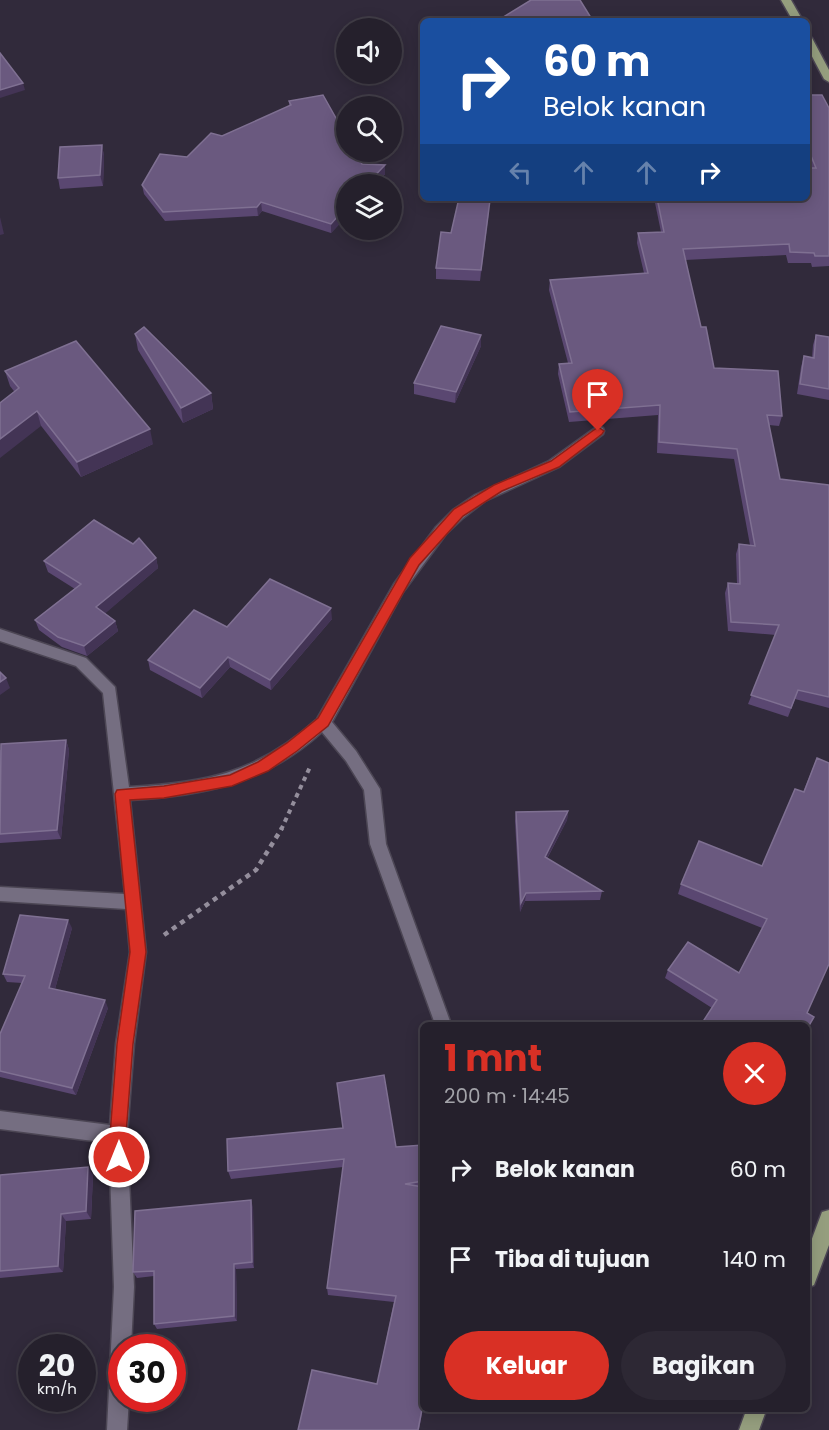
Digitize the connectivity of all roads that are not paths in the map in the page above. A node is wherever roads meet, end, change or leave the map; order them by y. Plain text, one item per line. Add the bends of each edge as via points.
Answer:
1 (786, 0) edge
2 (796, 18) edge
3 (810, 44) edge
4 (829, 79) edge
5 (598, 431) dead end
6 (0, 635) edge
7 (323, 722) junction
8 (122, 794) junction
9 (0, 894) edge
10 (134, 902) junction
11 (442, 1022) edge
12 (0, 1120) edge
13 (118, 1135) junction
14 (829, 1219) edge
15 (810, 1270) edge
16 (756, 1412) edge
17 (117, 1430) edge
18 (749, 1430) edge

1 - 2 main road
3 - 4 main road
5 - 7 street via 555,464 498,488 459,513 414,561
6 - 8 street via 81,662 110,691
7 - 8 street via 263,766 232,780 164,792
7 - 11 street via 372,789 378,844
8 - 10 street
9 - 10 street
10 - 13 street via 138,952
12 - 13 street
13 - 17 street via 124,1287
14 - 15 main road
16 - 18 main road

